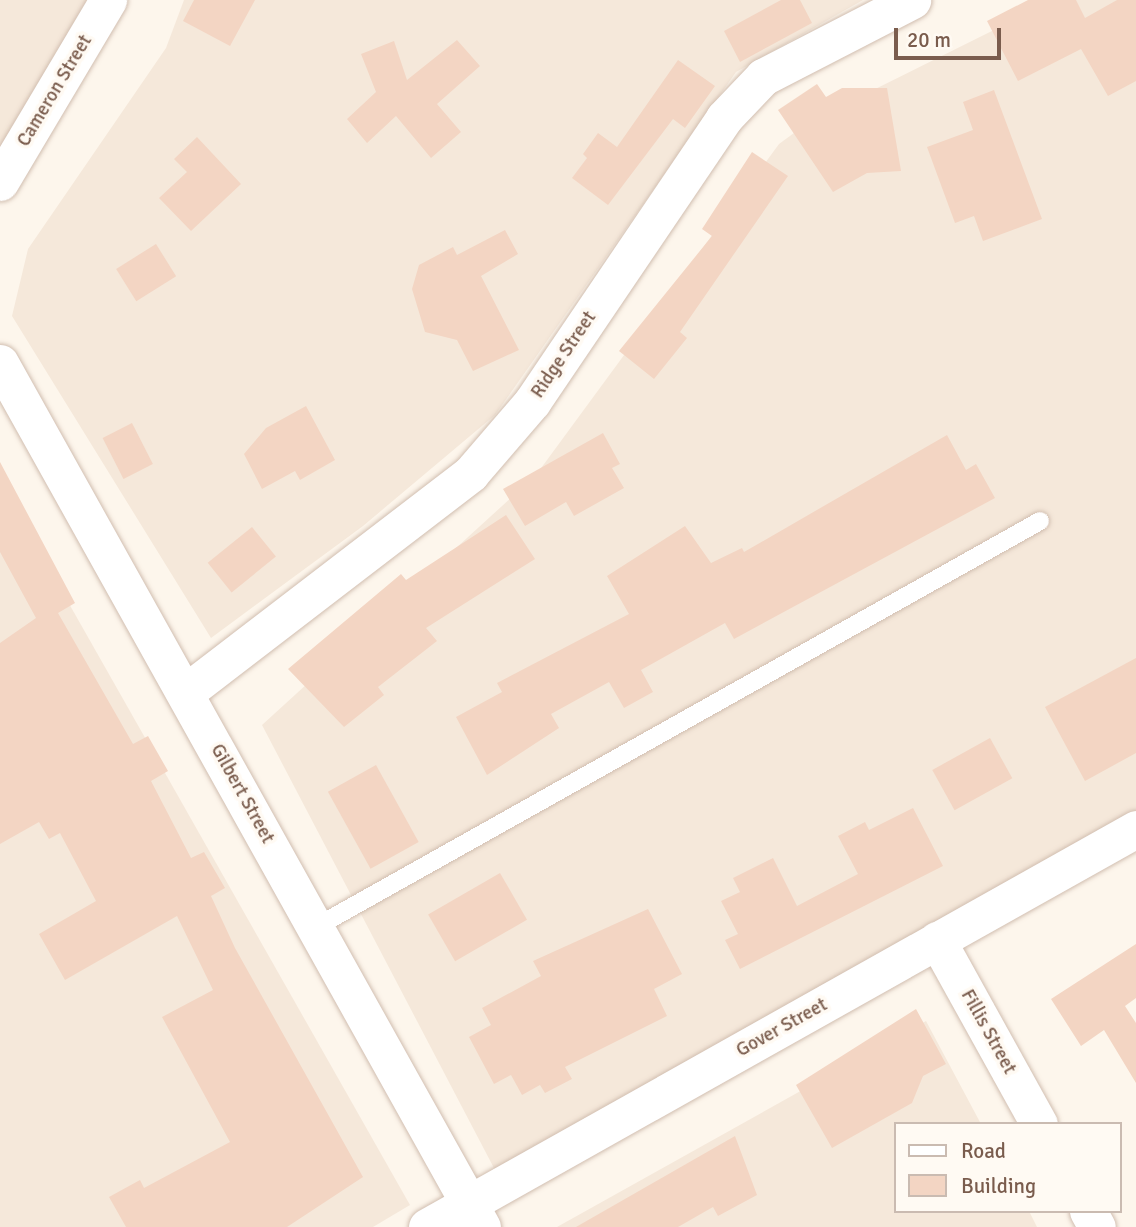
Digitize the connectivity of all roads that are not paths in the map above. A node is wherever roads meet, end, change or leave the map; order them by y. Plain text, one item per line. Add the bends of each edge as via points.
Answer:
1 (108, 0) edge
2 (912, 0) edge
3 (0, 182) edge
4 (0, 363) edge
5 (1040, 521) dead end
6 (186, 692) junction
7 (1136, 829) edge
8 (316, 927) junction
9 (937, 940) junction
10 (1038, 1122) edge
11 (475, 1215) edge
12 (427, 1227) edge

1 - 3 street, Cameron Street
2 - 6 street, Ridge Street via 763,77 724,118 532,402 471,473
4 - 6 street, Gilbert Street
5 - 8 lane
6 - 8 street, Gilbert Street
7 - 9 street, Gover Street
8 - 11 street, Gilbert Street
9 - 10 street, Fillis Street
9 - 11 street, Gover Street
11 - 12 street, Gover Street

